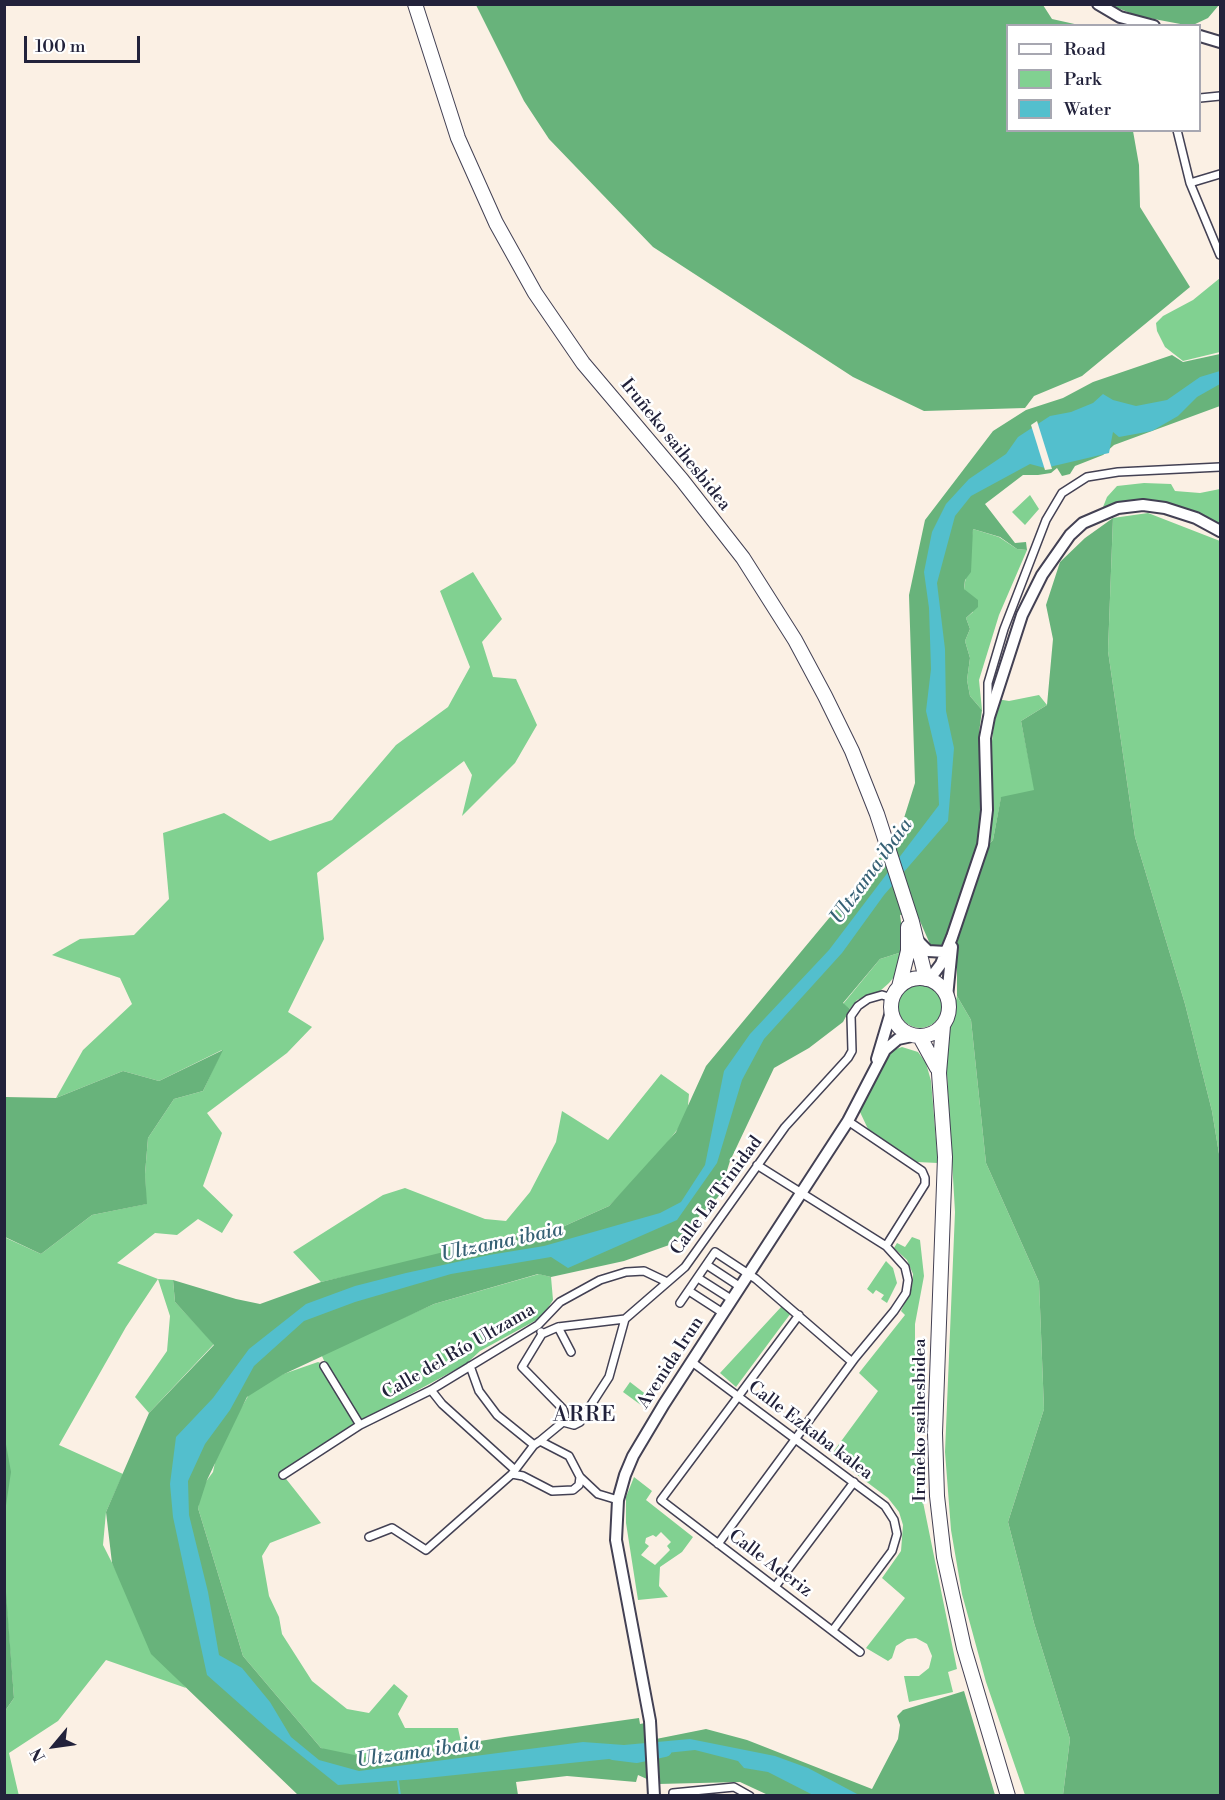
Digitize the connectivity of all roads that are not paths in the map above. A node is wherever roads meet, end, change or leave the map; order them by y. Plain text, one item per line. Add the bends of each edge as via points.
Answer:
1 (415, 4) edge
2 (1098, 4) edge
3 (1146, 24) edge
4 (1201, 35) edge
5 (1201, 35) edge
6 (1221, 36) edge
7 (1221, 42) edge
8 (1221, 96) edge
9 (1201, 98) edge
10 (1177, 132) edge
11 (1221, 174) edge
12 (1190, 183) junction
13 (1221, 255) edge
14 (1221, 467) edge
15 (1221, 531) edge
16 (988, 717) junction
17 (905, 904) junction
18 (952, 937) junction
19 (917, 939) junction
20 (946, 952) junction
21 (928, 979) junction
22 (947, 997) junction
23 (894, 999) junction
24 (942, 1026) junction
25 (916, 1036) junction
26 (876, 1065) junction
27 (939, 1073) junction
28 (848, 1121) junction
29 (757, 1166) junction
30 (800, 1193) junction
31 (886, 1246) junction
32 (707, 1265) junction
33 (748, 1272) junction
34 (698, 1278) junction
35 (667, 1282) junction
36 (739, 1286) junction
37 (689, 1291) junction
38 (731, 1299) junction
39 (680, 1303) dead end
40 (723, 1312) junction
41 (799, 1315) junction
42 (625, 1318) junction
43 (538, 1325) junction
44 (558, 1328) junction
45 (542, 1334) junction
46 (571, 1352) dead end
47 (692, 1362) junction
48 (852, 1362) junction
49 (324, 1366) dead end
50 (470, 1366) junction
51 (431, 1390) junction
52 (739, 1396) junction
53 (563, 1422) junction
54 (360, 1425) junction
55 (796, 1437) junction
56 (537, 1443) junction
57 (513, 1472) junction
58 (283, 1475) dead end
59 (580, 1477) junction
60 (854, 1482) junction
61 (618, 1500) junction
62 (369, 1537) dead end
63 (718, 1544) junction
64 (775, 1587) junction
65 (833, 1630) junction
66 (860, 1652) dead end
67 (654, 1796) edge
68 (673, 1796) edge
69 (750, 1796) edge
70 (1008, 1796) edge

1 - 17 highway, Iruñeko saihesbidea via 458,138 496,223 535,293 583,363 682,480 772,601 830,705 877,814
2 - 3 street via 1120,17
4 - 6 street
5 - 7 street
8 - 9 street
10 - 12 street
11 - 12 street
12 - 13 street
14 - 16 street via 1153,469 1087,477 1062,493 1046,520 1004,629 988,682
15 - 16 street via 1197,518 1143,505 1107,511 1083,524 1070,535 1042,575 1022,615
16 - 18 street via 983,845
17 - 19 highway, Iruñeko saihesbidea
17 - 23 highway, Iruñeko saihesbidea via 908,951
18 - 20 street
18 - 22 street
19 - 20 street via 928,951
19 - 21 highway, Iruñeko saihesbidea
20 - 21 street
21 - 22 highway
21 - 23 highway via 912,979
22 - 24 highway via 949,1012
23 - 25 highway via 902,1030
23 - 26 street
23 - 29 street, Calle La Trinidad via 882,995 858,1006 851,1017 852,1051 848,1058 785,1127
24 - 25 highway via 932,1034
24 - 27 highway, Iruñeko saihesbidea
25 - 26 street via 891,1044
25 - 27 highway, Iruñeko saihesbidea via 932,1053
26 - 28 street, Avenida Irun
27 - 70 highway, Iruñeko saihesbidea via 945,1157 935,1433 937,1496 944,1557 964,1648
28 - 30 street, Avenida Irun
28 - 31 street via 922,1171 925,1178
29 - 30 street
29 - 35 street, Calle La Trinidad via 686,1267
30 - 31 street
30 - 33 street, Avenida Irun
31 - 48 street via 905,1267 906,1293
32 - 33 street via 715,1252
32 - 34 street
32 - 36 street
33 - 36 street, Avenida Irun
33 - 41 street
34 - 37 street
34 - 38 street
35 - 42 street, Calle La Trinidad
35 - 43 street, Calle del Río Ultzama via 644,1270 600,1280 560,1302
36 - 38 street, Avenida Irun
37 - 39 street
37 - 40 street
38 - 40 street, Avenida Irun
40 - 47 street, Avenida Irun
41 - 48 street
41 - 52 street
42 - 44 street
42 - 53 street via 609,1377 580,1422
43 - 45 street
43 - 50 street, Calle del Río Ultzama
44 - 45 street
44 - 46 street
45 - 53 street via 522,1367 563,1409
47 - 52 street, Calle Ezkaba kalea
47 - 61 street, Avenida Irun via 633,1456
48 - 55 street
49 - 54 street
50 - 51 street, Calle del Río Ultzama
50 - 56 street via 485,1401
51 - 54 street, Calle del Río Ultzama
51 - 57 street
52 - 55 street, Calle Ezkaba kalea
52 - 63 street, Calle Aderiz via 661,1500
53 - 56 street
54 - 58 street, Calle del Río Ultzama
55 - 60 street, Calle Ezkaba kalea
55 - 63 street
56 - 57 street
56 - 59 street via 569,1456
57 - 59 street via 552,1491 573,1490
57 - 62 street via 426,1550 392,1528
59 - 61 street via 598,1494
60 - 64 street
60 - 65 street, Calle Ezkaba kalea via 885,1506 897,1534 892,1551
61 - 67 street, Avenida Irun via 616,1540 650,1722
63 - 64 street, Calle Aderiz
64 - 65 street, Calle Aderiz
65 - 66 street, Calle Aderiz
68 - 69 street via 734,1787

